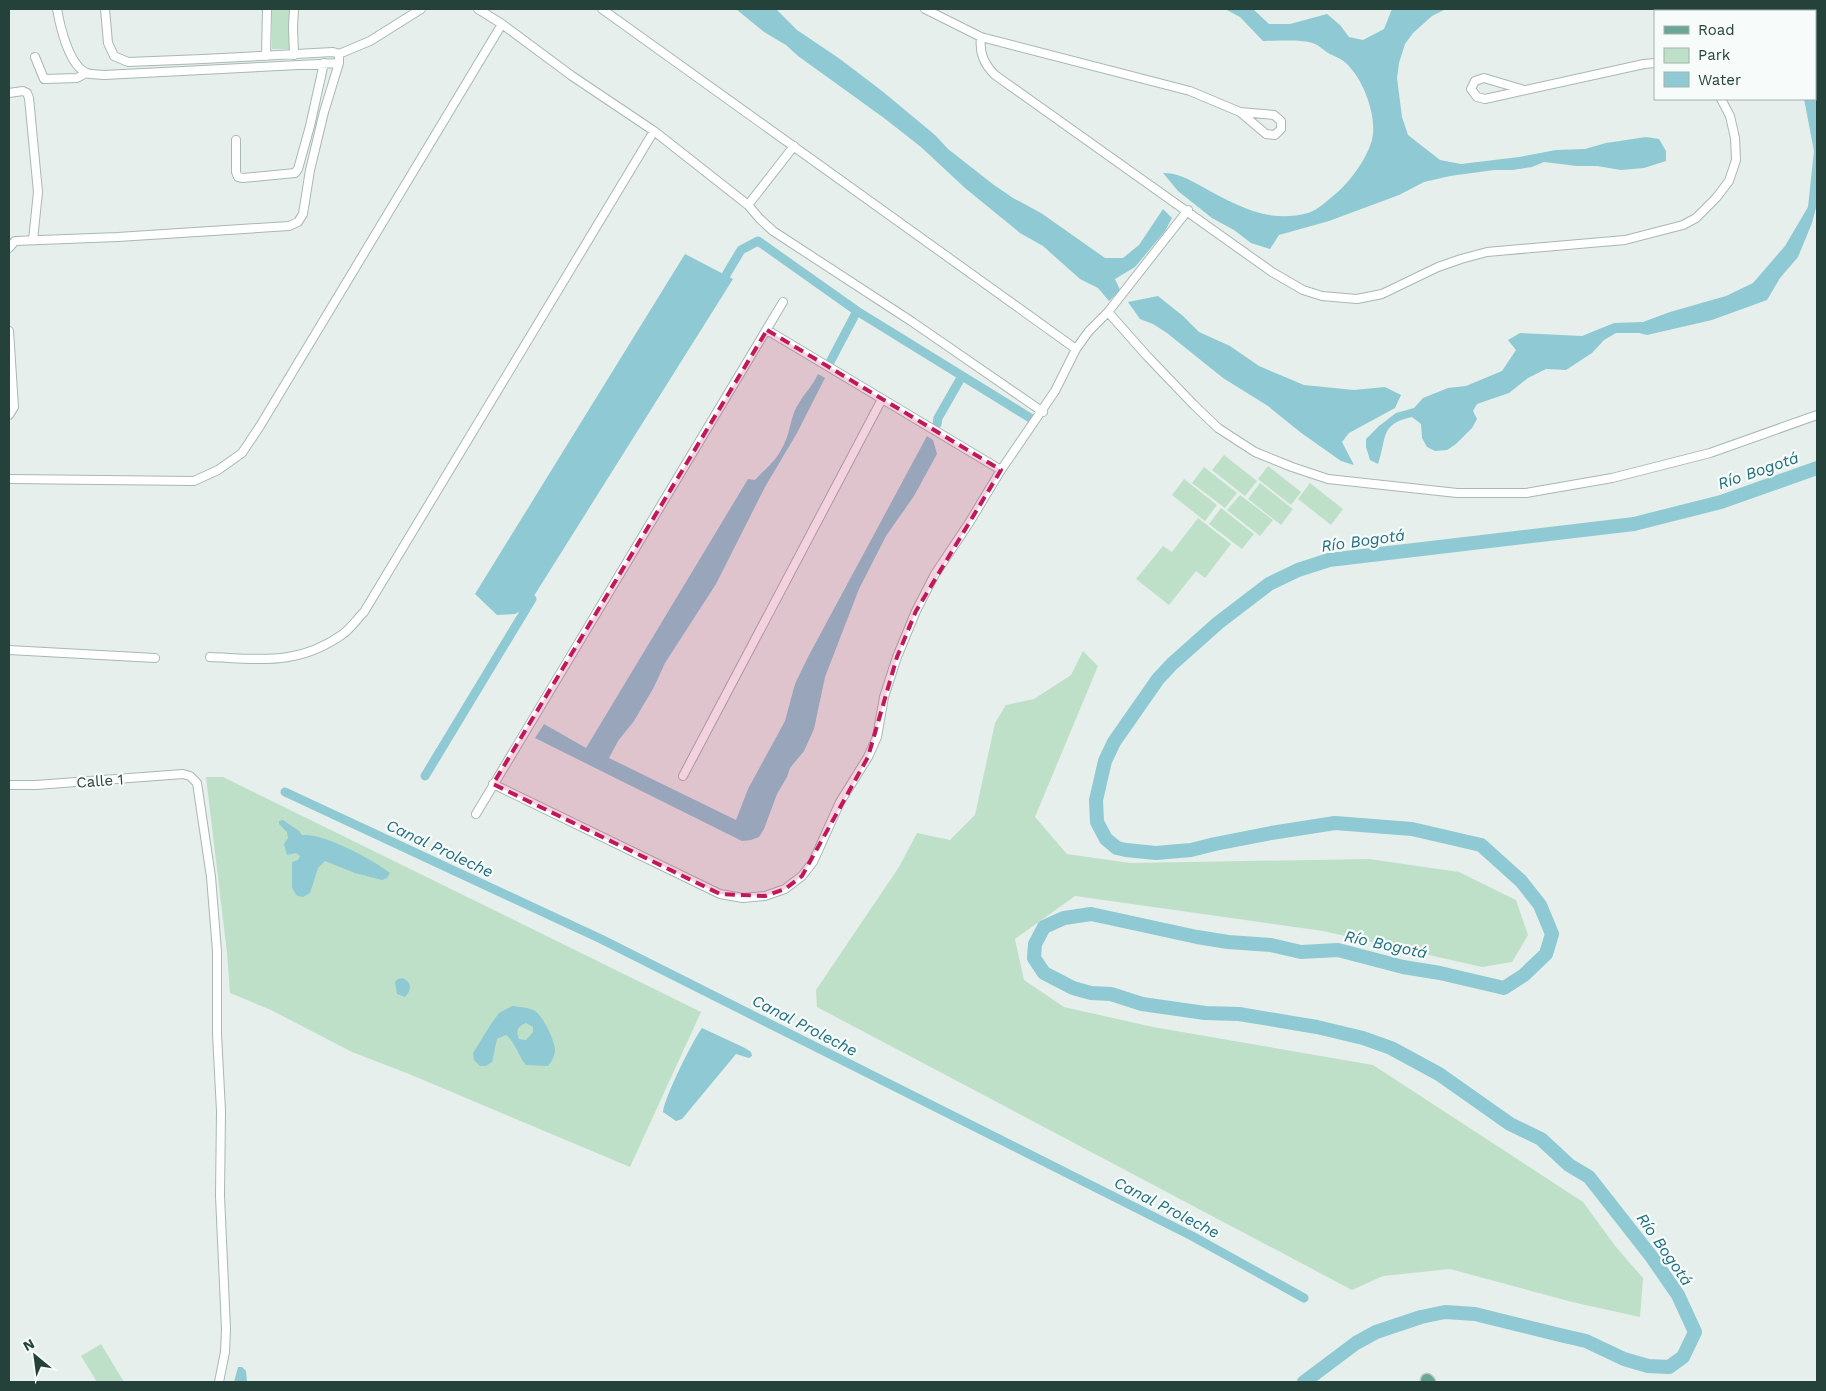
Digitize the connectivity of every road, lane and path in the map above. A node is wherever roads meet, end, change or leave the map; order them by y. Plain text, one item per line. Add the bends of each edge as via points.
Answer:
1 (56, 9) edge
2 (105, 9) edge
3 (267, 9) edge
4 (294, 9) edge
5 (421, 9) edge
6 (478, 9) edge
7 (602, 9) edge
8 (924, 9) edge
9 (502, 24) junction
10 (981, 37) junction
11 (339, 54) junction
12 (294, 55) junction
13 (266, 56) junction
14 (35, 57) dead end
15 (324, 63) junction
16 (339, 63) junction
17 (1654, 63) edge
18 (86, 73) junction
19 (1521, 90) junction
20 (9, 93) edge
21 (1721, 100) edge
22 (1240, 112) junction
23 (654, 131) junction
24 (236, 140) dead end
25 (794, 146) junction
26 (748, 205) junction
27 (1188, 210) junction
28 (33, 240) junction
29 (9, 248) edge
30 (783, 302) dead end
31 (1108, 312) junction
32 (767, 330) junction
33 (9, 331) edge
34 (1076, 349) junction
35 (882, 399) junction
36 (1043, 412) junction
37 (9, 415) edge
38 (1817, 415) edge
39 (1001, 470) junction
40 (9, 479) edge
41 (9, 650) edge
42 (210, 657) dead end
43 (154, 658) dead end
44 (683, 776) dead end
45 (493, 784) junction
46 (9, 785) edge
47 (476, 814) dead end
48 (219, 1382) edge

1 - 18 street via 66,44
2 - 13 street via 108,43 114,56 128,62
3 - 13 street
4 - 12 street
5 - 11 street via 370,41
6 - 9 street
7 - 25 street
8 - 10 street
9 - 23 street
9 - 40 street via 242,453 218,470 194,481
10 - 22 street via 1190,91
10 - 27 street via 983,57 995,75
11 - 12 street
11 - 16 street
12 - 13 street
14 - 18 street via 44,79 77,78
15 - 16 street
15 - 18 street via 104,75
15 - 24 street via 295,174 238,177
16 - 28 street via 310,170 303,214 298,222 289,226
17 - 19 street
19 - 19 street via 1484,78 1475,81 1471,89 1477,97 1485,98
20 - 28 street via 23,91 29,98 38,192
21 - 27 street via 1730,116 1736,160 1728,181 1696,218 1683,225 1625,240 1487,252 1438,267 1382,294 1357,299 1322,296 1302,290
22 - 22 street via 1266,134 1275,135 1281,129 1281,120 1274,115
23 - 26 street
23 - 42 street via 364,612 344,633 301,656 278,659
25 - 26 street
25 - 34 street
26 - 36 street via 773,230
27 - 31 street
28 - 29 street via 15,242
30 - 32 street
31 - 34 street
31 - 38 street via 1218,428 1255,452 1328,479 1457,493 1526,493 1612,478 1701,455
32 - 35 street
32 - 45 street
33 - 37 street via 14,408
34 - 36 street
35 - 39 street
35 - 44 street
36 - 39 street
39 - 45 street via 916,611 897,657 884,697 877,737 868,757 840,802 813,862 785,889 765,896 743,898 720,894
41 - 43 street
45 - 47 street
46 - 48 street, Calle 1 via 183,774 197,783 211,877 217,951 220,1196 226,1329 226,1352

